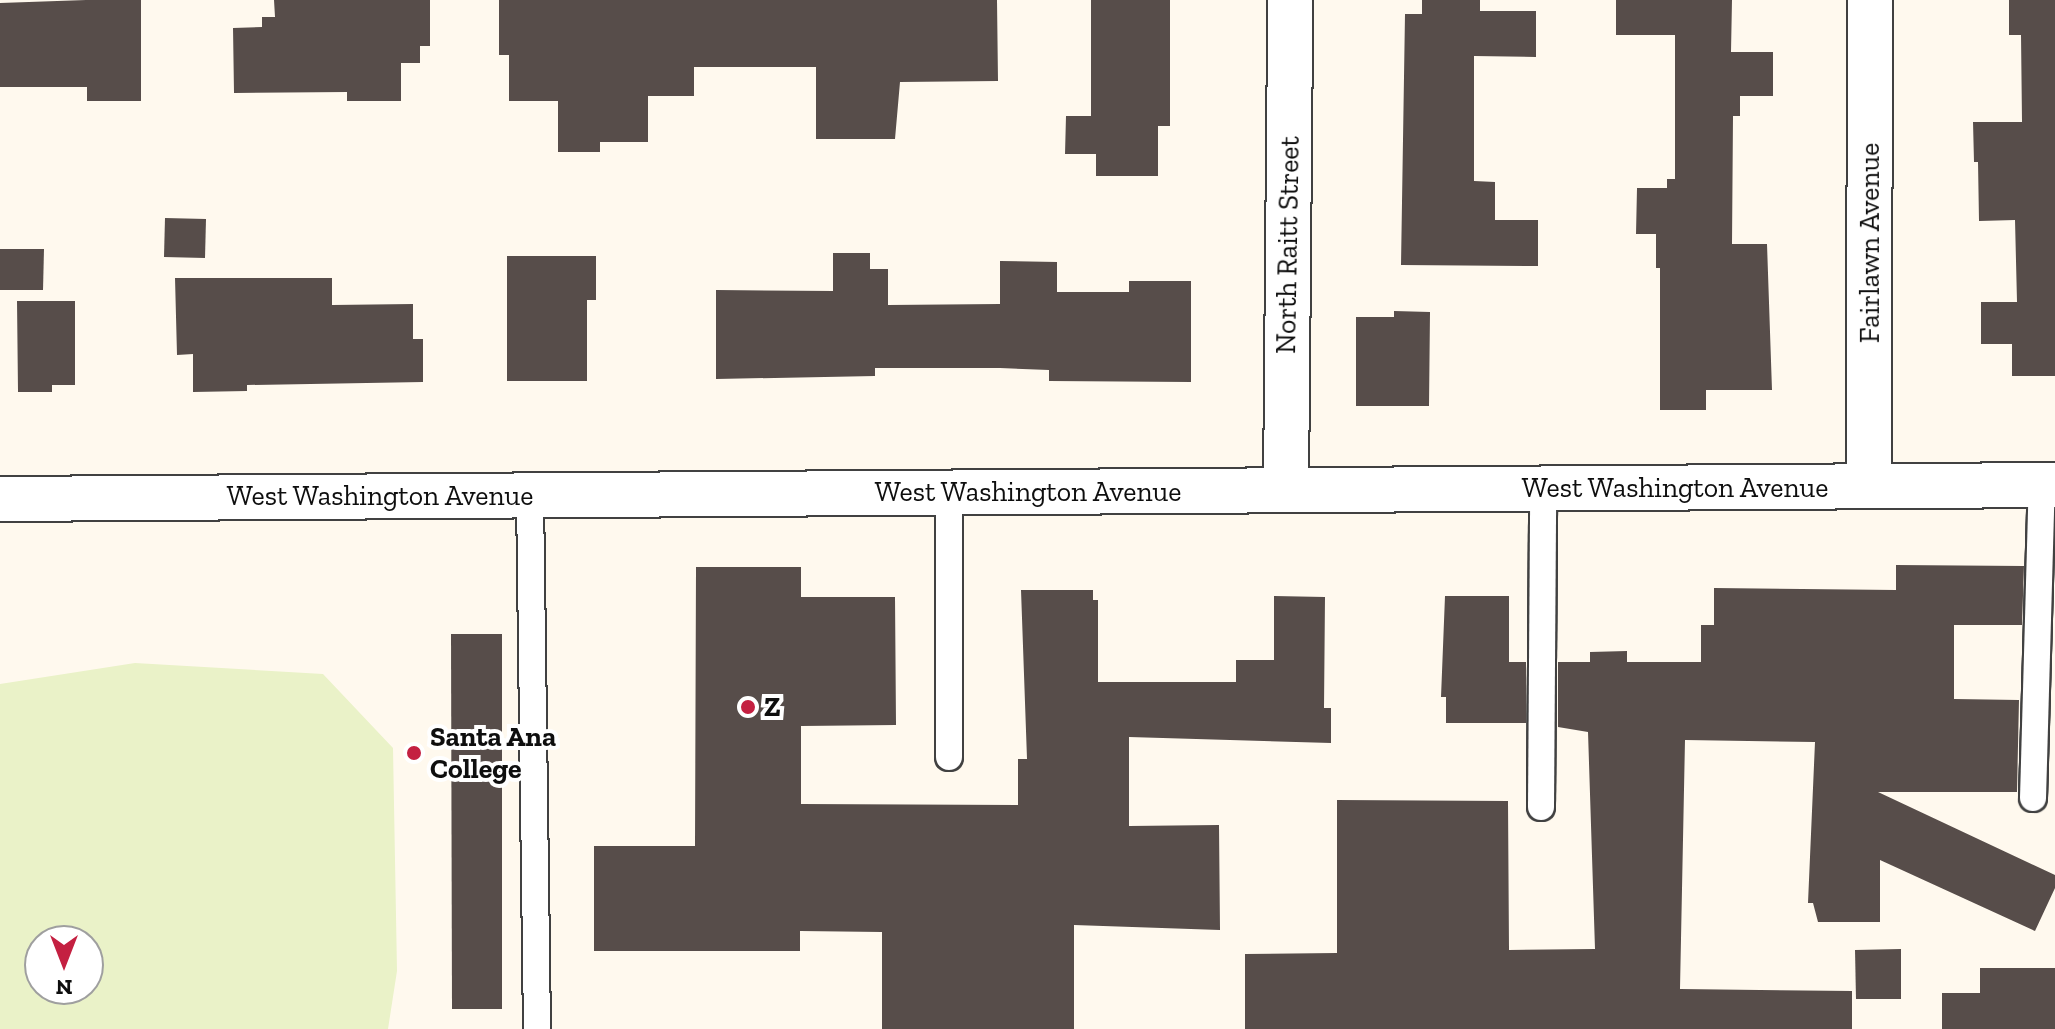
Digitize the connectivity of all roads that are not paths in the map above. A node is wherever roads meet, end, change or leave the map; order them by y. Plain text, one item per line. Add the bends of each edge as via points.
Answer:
1 (1290, 0) edge
2 (1870, 0) edge
3 (2049, 485) edge
4 (1869, 486) junction
5 (1543, 489) junction
6 (1286, 490) junction
7 (949, 492) junction
8 (530, 495) junction
9 (0, 499) edge
10 (949, 757) dead end
11 (2033, 798) dead end
12 (1541, 807) dead end
13 (537, 1029) edge

1 - 6 street, North Raitt Street
2 - 4 street, Fairlawn Avenue
3 - 4 street, West Washington Avenue
3 - 11 lane
4 - 5 street, West Washington Avenue
5 - 6 street, West Washington Avenue
5 - 12 lane
6 - 7 street, West Washington Avenue
7 - 8 street, West Washington Avenue
7 - 10 lane
8 - 9 street, West Washington Avenue
8 - 13 lane

